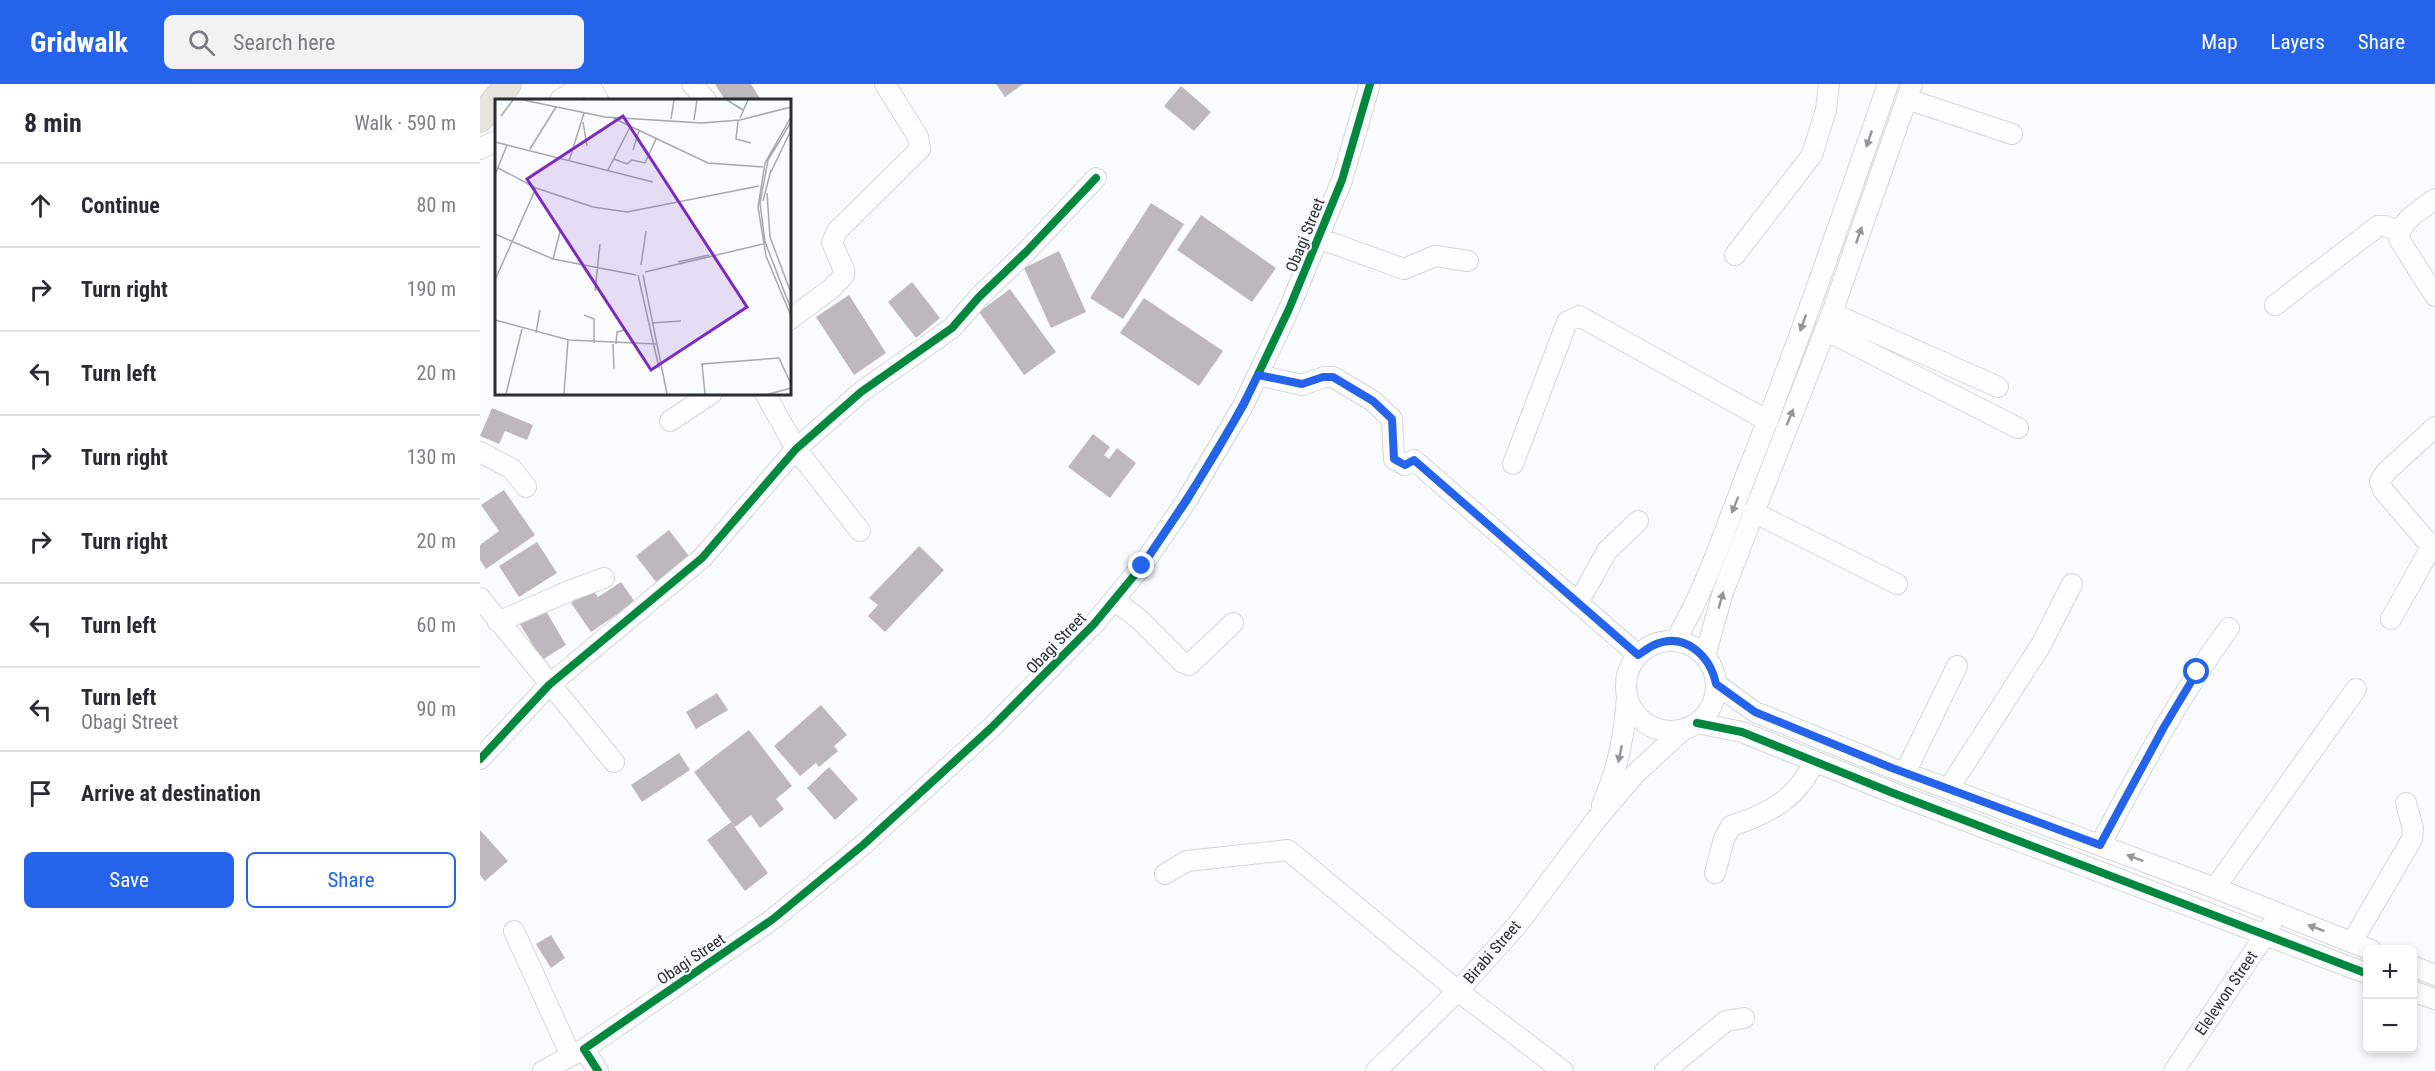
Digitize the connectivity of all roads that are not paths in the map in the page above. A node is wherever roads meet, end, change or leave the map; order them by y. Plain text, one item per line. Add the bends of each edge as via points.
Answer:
1 (587, 84) edge
2 (692, 84) edge
3 (885, 84) edge
4 (1370, 84) edge
5 (1829, 84) edge
6 (1888, 84) edge
7 (1909, 91) edge
8 (562, 99) edge
9 (597, 99) edge
10 (705, 99) edge
11 (495, 103) edge
12 (480, 119) edge
13 (2012, 134) dead end
14 (495, 142) edge
15 (480, 149) edge
16 (1096, 178) dead end
17 (2435, 199) edge
18 (2399, 231) junction
19 (1318, 238) junction
20 (1735, 255) dead end
21 (1467, 261) dead end
22 (2435, 296) edge
23 (2275, 304) dead end
24 (790, 319) edge
25 (1829, 322) junction
26 (1258, 375) junction
27 (1998, 387) dead end
28 (710, 394) edge
29 (766, 394) edge
30 (670, 421) dead end
31 (1768, 421) junction
32 (2435, 427) edge
33 (2018, 428) dead end
34 (796, 449) junction
35 (480, 452) edge
36 (1513, 464) dead end
37 (526, 487) dead end
38 (1753, 512) junction
39 (1638, 521) dead end
40 (860, 531) dead end
41 (604, 578) dead end
42 (1897, 584) dead end
43 (2072, 584) dead end
44 (480, 598) edge
45 (1114, 600) junction
46 (1578, 603) junction
47 (2391, 619) dead end
48 (498, 622) junction
49 (1233, 623) dead end
50 (2229, 628) dead end
51 (1675, 641) junction
52 (1638, 655) junction
53 (1705, 656) junction
54 (1957, 666) dead end
55 (1716, 684) junction
56 (549, 685) junction
57 (2356, 689) dead end
58 (1627, 696) junction
59 (1690, 726) junction
60 (480, 759) edge
61 (1814, 761) junction
62 (614, 762) dead end
63 (1905, 772) junction
64 (1949, 788) junction
65 (2406, 803) dead end
66 (1596, 822) junction
67 (2100, 845) junction
68 (1715, 873) dead end
69 (1165, 874) dead end
70 (2215, 888) junction
71 (2279, 914) junction
72 (514, 931) dead end
73 (2265, 935) junction
74 (2352, 942) junction
75 (2363, 947) edge
76 (2417, 968) edge
77 (2363, 972) edge
78 (2435, 975) edge
79 (1458, 991) junction
80 (2417, 993) edge
81 (2435, 999) edge
82 (1744, 1018) dead end
83 (577, 1052) junction
84 (1561, 1070) edge
85 (543, 1071) edge
86 (598, 1071) edge
87 (1376, 1071) edge
88 (1665, 1071) edge
89 (2174, 1071) edge

1 - 8 street
1 - 9 street
2 - 10 street
3 - 24 street via 918,137 920,149 837,231 832,243 844,270 839,281
4 - 19 street, Obagi Street via 1342,180
5 - 20 street via 1827,110 1812,155
6 -> 31 street
7 - 13 street
25 -> 7 street
11 - 12 main road
14 - 15 street
16 - 34 street via 952,328 861,392
17 - 18 street
18 - 22 street via 2399,239
18 - 23 street via 2378,226
19 - 21 street via 1404,269 1435,256
19 - 26 street, Obagi Street
25 - 27 street
25 - 33 street
38 -> 25 street
26 - 45 street, Obagi Street via 1187,500
26 - 46 street via 1302,384 1333,377 1373,401 1392,419 1394,459 1405,465 1414,460
28 - 30 street
29 - 34 street
31 - 36 street via 1579,316 1567,322
31 -> 51 street via 1703,585
32 - 47 street via 2380,481 2430,545
34 - 40 street
34 - 56 street via 702,558
35 - 37 street via 512,469
38 - 42 street
53 -> 38 street via 1723,592
39 - 46 street via 1607,551
41 - 48 street
43 - 64 street via 2041,645
44 - 48 street
45 - 49 street via 1189,665
45 - 83 street, Obagi Street via 991,728 863,845 773,919
46 - 52 street
48 - 56 street
50 - 67 street via 2164,727
51 - 52 street via 1655,644
51 - 53 street
52 - 58 street via 1626,681
53 - 55 street
54 - 63 street
55 - 59 street via 1707,712
55 - 63 street via 1755,712
56 - 60 street
56 - 62 street
57 - 70 street
58 - 59 street via 1632,709 1647,725 1669,732
58 -> 66 street via 1625,732 1617,766
59 - 61 street via 1742,732
59 - 66 street, Birabi Street via 1635,774
61 - 68 street via 1808,777 1796,791 1770,811 1731,826
61 - 73 street
63 - 64 street
64 - 67 street
65 - 74 street via 2412,839
66 - 79 street, Birabi Street via 1518,924
70 -> 67 street
69 - 79 street via 1186,861 1288,850
70 - 71 street
71 - 73 street, Elelewon Street
74 -> 71 street
72 - 83 street
73 - 77 street
73 - 89 street, Elelewon Street
74 - 75 street
76 - 78 street
79 - 84 street
79 - 87 street, Birabi Street
80 - 81 street
82 - 88 street via 1726,1021
83 - 85 street, Obagi Street
83 - 86 street

